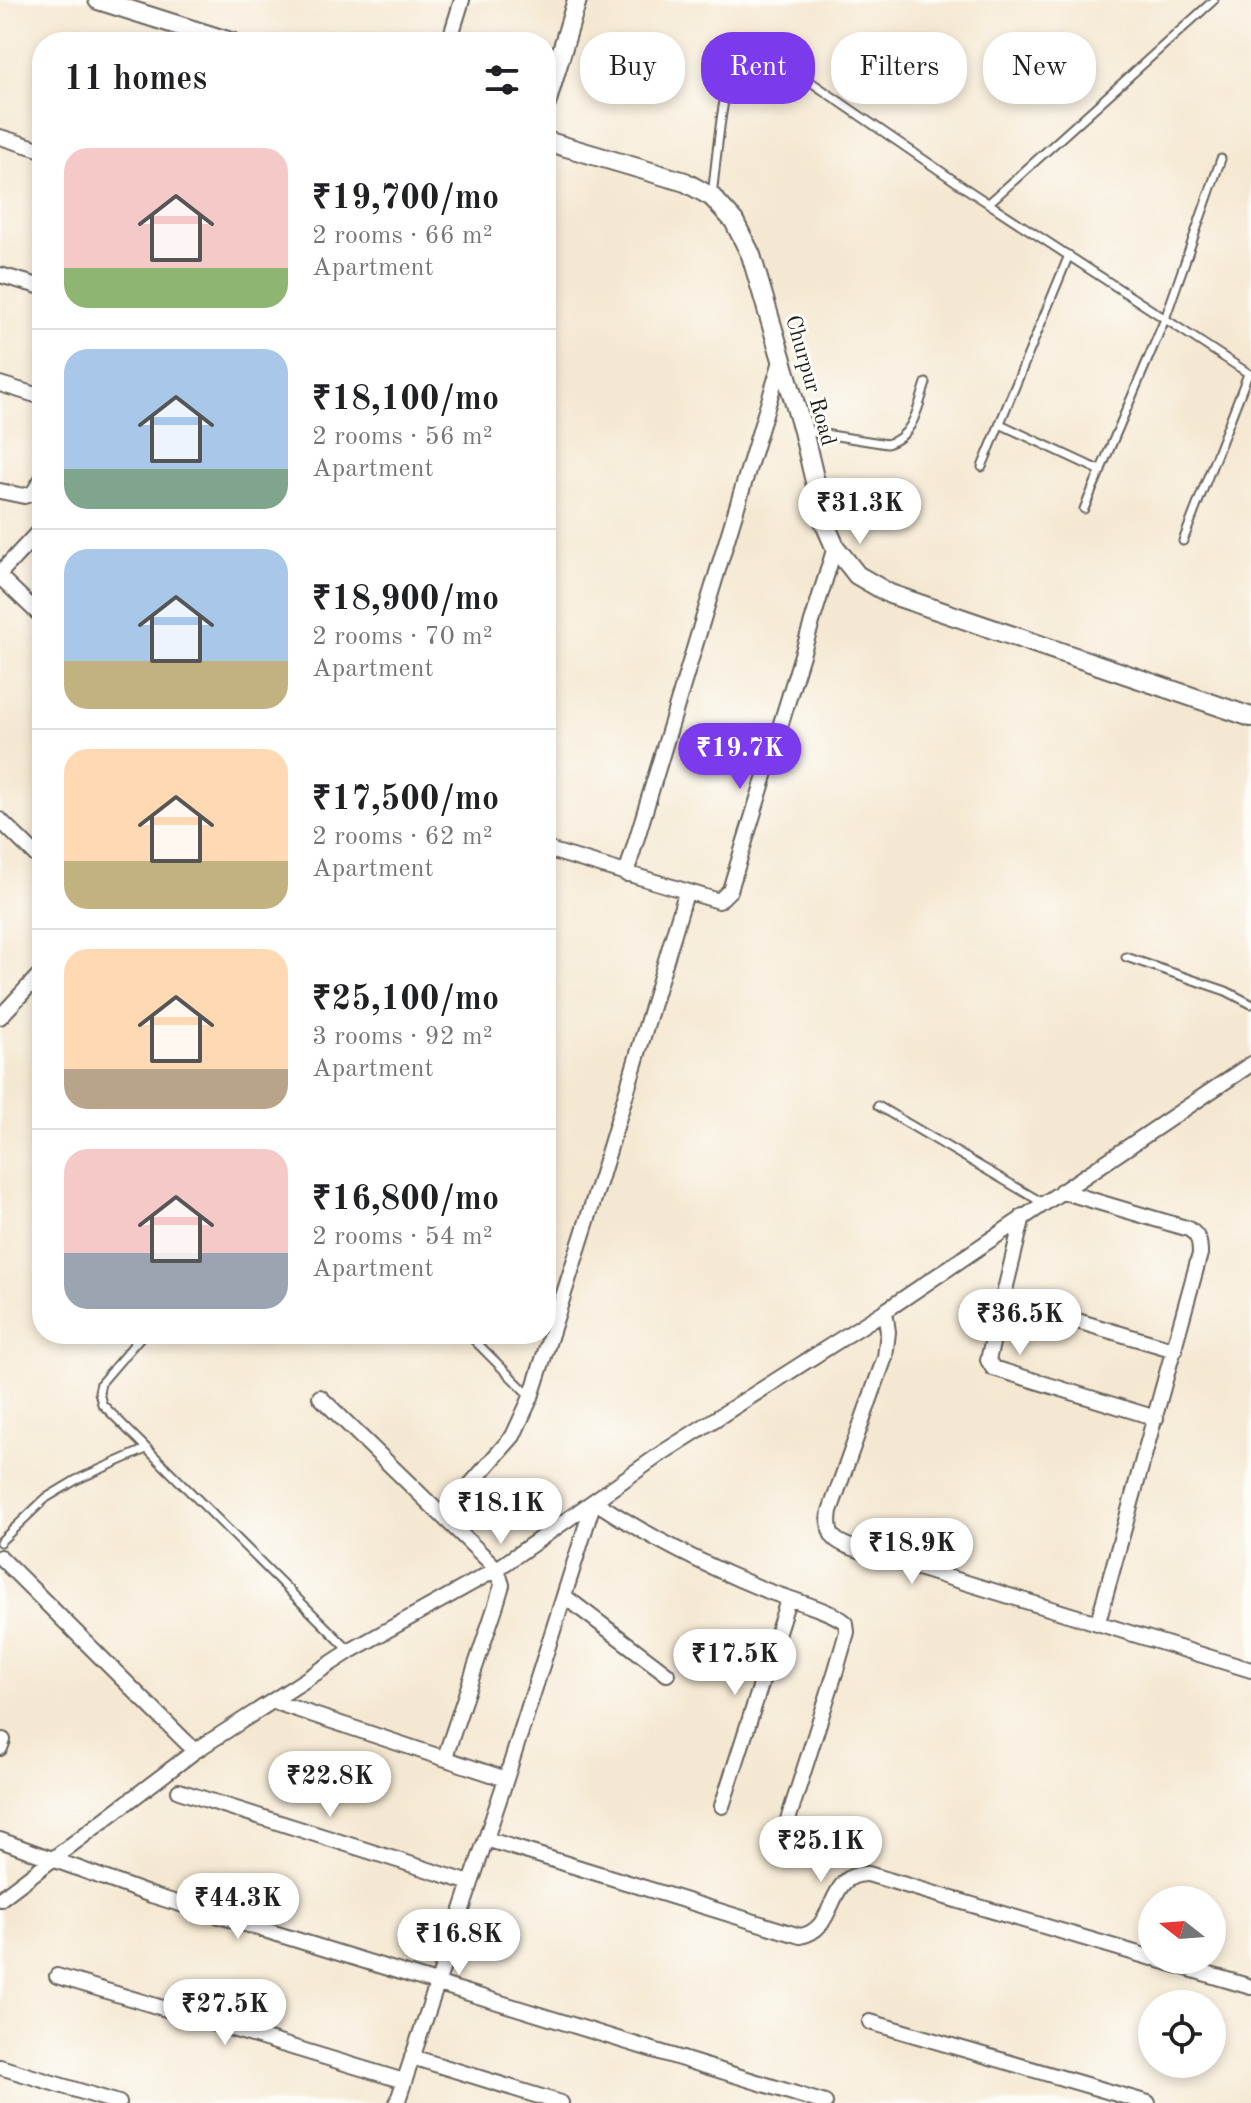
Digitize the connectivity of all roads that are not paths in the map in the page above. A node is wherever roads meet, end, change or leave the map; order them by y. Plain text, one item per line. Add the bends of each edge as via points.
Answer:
1 (98, 0) edge
2 (462, 0) edge
3 (577, 0) edge
4 (1214, 0) edge
5 (199, 32) edge
6 (452, 32) edge
7 (556, 70) edge
8 (0, 137) edge
9 (556, 144) edge
10 (32, 147) edge
11 (1221, 159) dead end
12 (712, 197) junction
13 (989, 203) junction
14 (1069, 255) junction
15 (0, 275) edge
16 (32, 284) edge
17 (1165, 319) junction
18 (781, 361) junction
19 (1250, 375) edge
20 (926, 383) dead end
21 (0, 384) edge
22 (32, 394) edge
23 (1000, 424) junction
24 (803, 431) junction
25 (982, 467) dead end
26 (1101, 471) junction
27 (0, 491) edge
28 (32, 493) edge
29 (1084, 509) dead end
30 (32, 539) edge
31 (1183, 541) dead end
32 (835, 547) junction
33 (0, 575) edge
34 (32, 607) edge
35 (1251, 717) edge
36 (0, 820) edge
37 (32, 851) edge
38 (556, 852) edge
39 (626, 874) junction
40 (686, 893) junction
41 (1126, 957) dead end
42 (32, 983) edge
43 (1251, 1004) edge
44 (0, 1017) edge
45 (1251, 1064) edge
46 (878, 1106) dead end
47 (1061, 1191) junction
48 (1043, 1203) junction
49 (1023, 1216) junction
50 (1003, 1299) junction
51 (885, 1311) junction
52 (556, 1318) edge
53 (134, 1344) edge
54 (478, 1344) edge
55 (548, 1344) edge
56 (1175, 1350) junction
57 (320, 1397) dead end
58 (531, 1397) junction
59 (1156, 1418) junction
60 (146, 1449) junction
61 (594, 1501) junction
62 (443, 1516) junction
63 (0, 1542) edge
64 (0, 1557) edge
65 (497, 1569) junction
66 (564, 1596) junction
67 (788, 1600) junction
68 (1098, 1622) junction
69 (350, 1651) junction
70 (1251, 1670) edge
71 (667, 1674) dead end
72 (272, 1701) junction
73 (195, 1751) junction
74 (445, 1757) junction
75 (506, 1779) junction
76 (179, 1791) dead end
77 (722, 1806) dead end
78 (486, 1839) junction
79 (0, 1840) edge
80 (780, 1845) dead end
81 (52, 1861) junction
82 (470, 1883) junction
83 (0, 1899) edge
84 (1138, 1954) edge
85 (1207, 1974) edge
86 (57, 1976) dead end
87 (437, 1983) junction
88 (1251, 1987) edge
89 (870, 2022) dead end
90 (412, 2057) junction
91 (0, 2067) edge
92 (404, 2081) junction
93 (119, 2103) edge
94 (397, 2103) edge
95 (561, 2103) edge
96 (825, 2103) edge
97 (1148, 2103) edge

1 - 5 street
2 - 6 street
3 - 7 street
4 - 13 lane
8 - 10 street
9 - 12 street, Churpur Road via 685,182
11 - 17 lane
12 - 13 lane via 732,69 739,57 754,53 795,71
12 - 18 street, Churpur Road via 734,221 751,255
13 - 14 lane
14 - 17 lane
14 - 23 lane
15 - 16 street
17 - 19 lane
17 - 26 lane
18 - 24 street, Churpur Road
18 - 39 street
19 - 31 lane
20 - 24 lane via 910,428 900,440 887,444
21 - 22 street
23 - 25 lane
23 - 26 lane
24 - 32 street, Churpur Road
26 - 29 lane
27 - 28 street
30 - 33 street
32 - 35 street, Churpur Road via 857,575 890,594
32 - 40 street via 730,890 719,901
33 - 34 street
36 - 37 street
38 - 39 street
39 - 40 street
40 - 52 street
41 - 43 lane
42 - 44 street
45 - 47 street
46 - 48 lane
47 - 48 street
47 - 56 street via 1197,1235 1200,1254
48 - 49 street
49 - 50 street
49 - 51 street
50 - 56 street
50 - 59 street via 988,1360 993,1368
51 - 61 street
51 - 68 street via 885,1357 830,1511 833,1537 859,1550
53 - 60 lane via 99,1392 102,1404
54 - 58 lane
55 - 58 street
56 - 59 street
57 - 62 street
58 - 62 street via 513,1436
59 - 68 street
60 - 63 lane via 46,1498
60 - 69 lane
61 - 65 street
61 - 66 street
61 - 67 street via 681,1553
62 - 65 street
64 - 73 street
65 - 69 street
65 - 74 street via 502,1585
66 - 71 street
66 - 75 street
67 - 77 street
67 - 80 street via 839,1616 847,1632
68 - 70 street
69 - 72 street
72 - 73 street
72 - 74 street
73 - 81 street
74 - 75 street
75 - 78 street
76 - 82 street
78 - 82 street
78 - 84 street via 800,1936 820,1927 845,1879 868,1874
79 - 81 street
81 - 83 street
81 - 87 street
82 - 87 street
85 - 88 street
86 - 92 street
87 - 90 street
87 - 96 street
89 - 97 street
90 - 92 street
90 - 95 street
91 - 93 street
92 - 94 street

